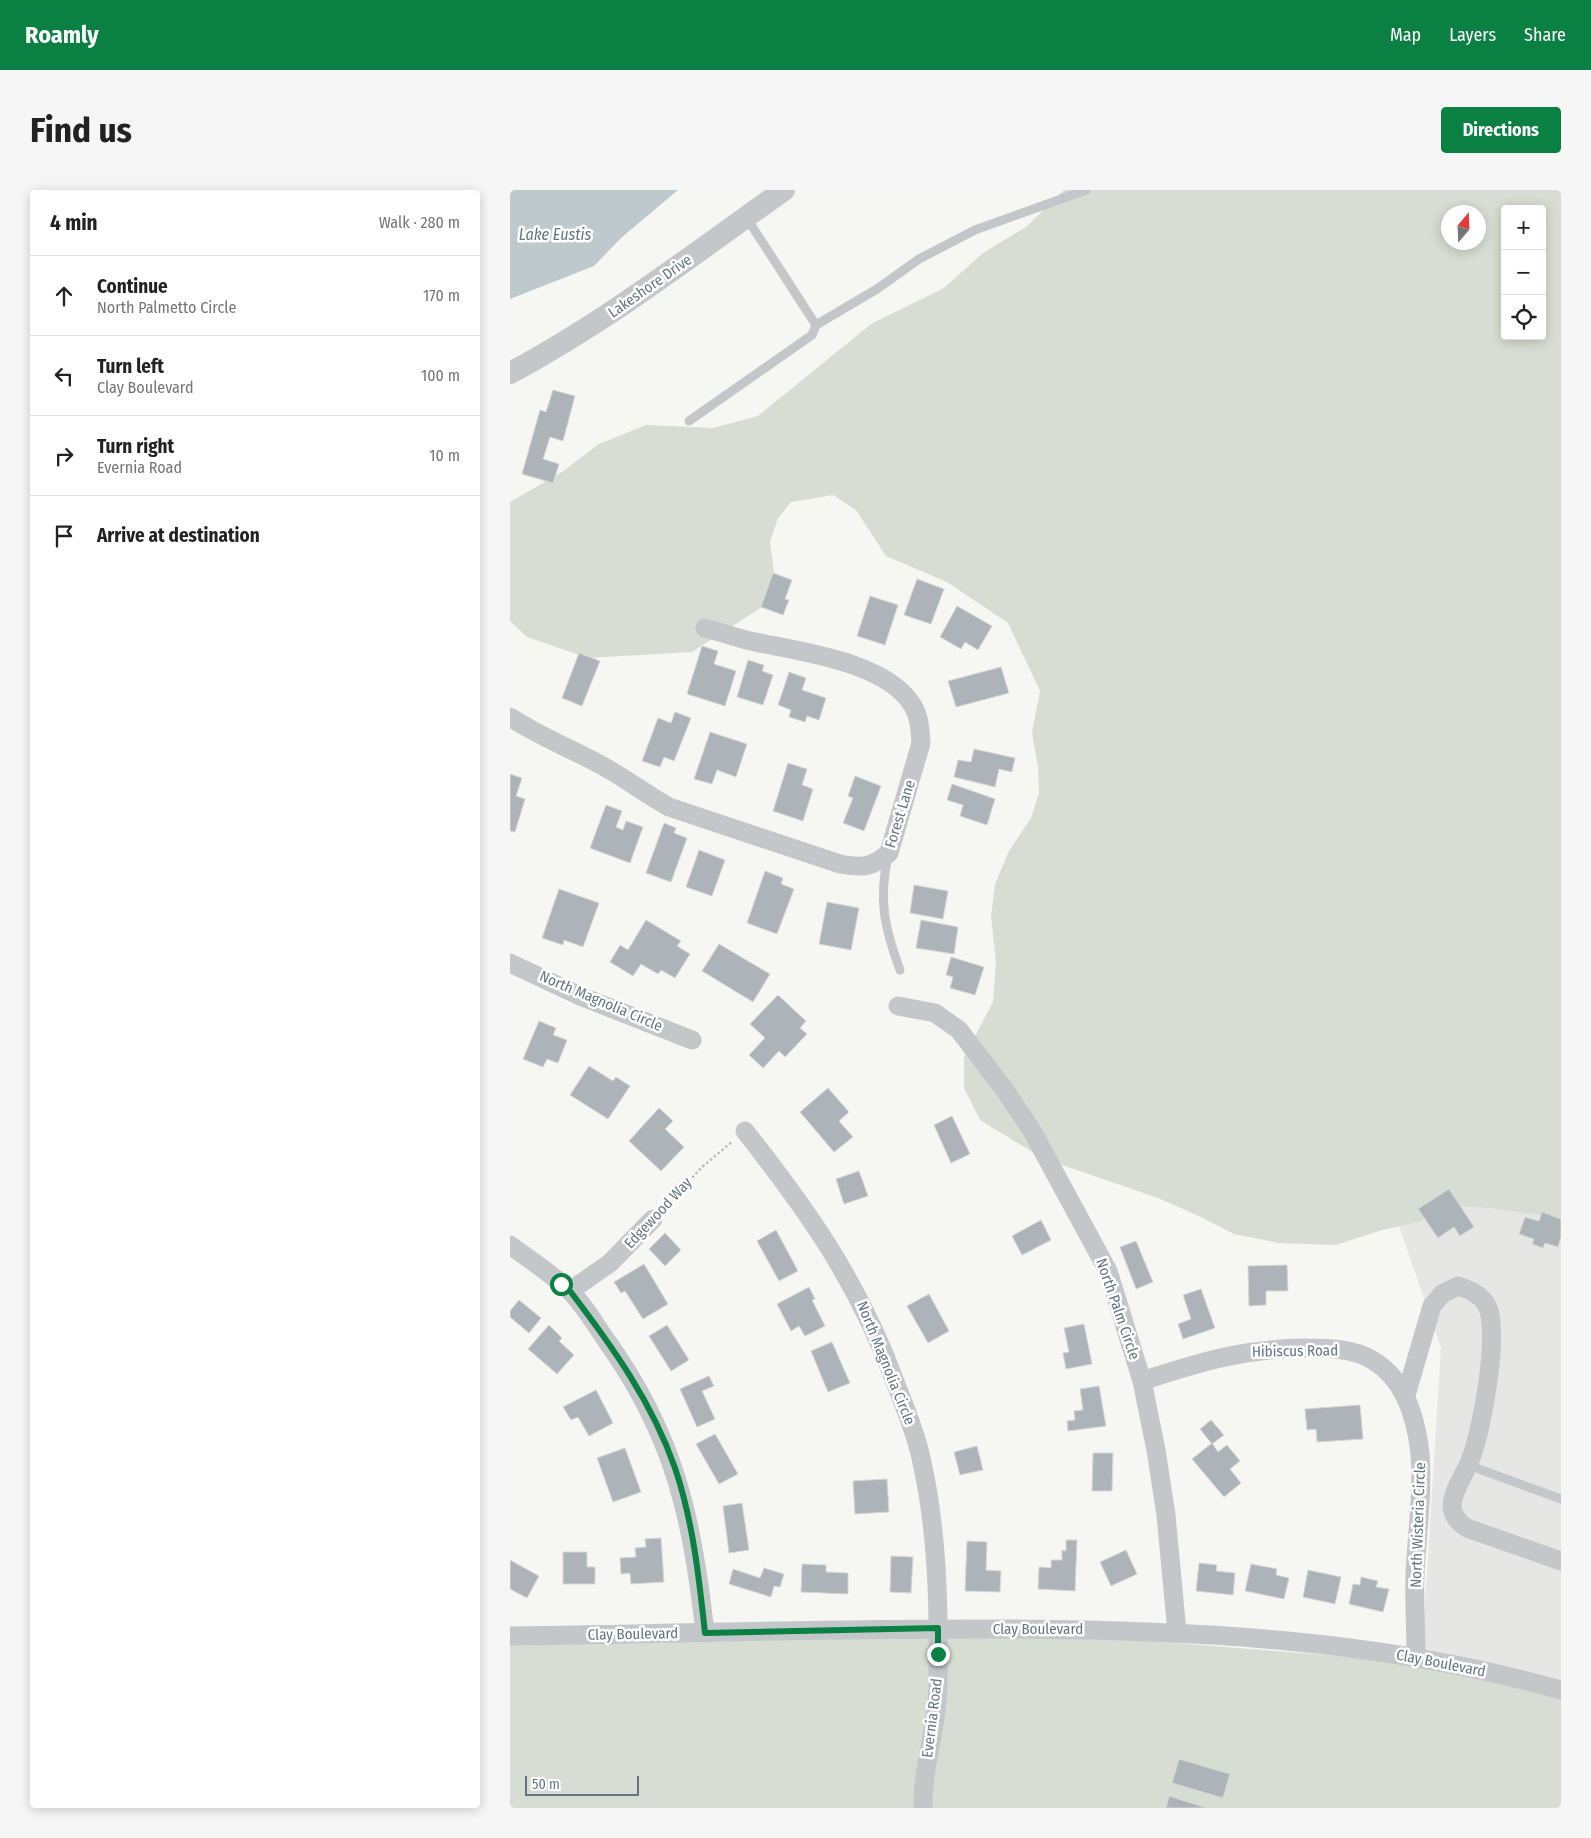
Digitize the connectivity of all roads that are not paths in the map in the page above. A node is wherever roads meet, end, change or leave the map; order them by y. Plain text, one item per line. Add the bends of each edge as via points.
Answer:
1 (784, 190) edge
2 (1086, 190) edge
3 (746, 217) junction
4 (816, 325) junction
5 (510, 373) edge
6 (689, 422) dead end
7 (705, 628) dead end
8 (510, 717) edge
9 (889, 853) junction
10 (510, 963) edge
11 (900, 970) dead end
12 (898, 1006) dead end
13 (692, 1040) dead end
14 (745, 1132) road end
15 (653, 1219) road end
16 (510, 1245) edge
17 (570, 1291) junction
18 (1142, 1381) junction
19 (1406, 1395) junction
20 (1468, 1465) junction
21 (1561, 1499) edge
22 (1561, 1561) edge
23 (938, 1628) junction
24 (1177, 1632) junction
25 (705, 1633) junction
26 (510, 1636) edge
27 (1416, 1657) junction
28 (1561, 1690) edge
29 (923, 1808) edge

1 - 3 street, Lakeshore Drive
2 - 4 lane via 974,230 919,259 877,289
3 - 4 lane
3 - 5 street, Lakeshore Drive via 658,282 564,344
4 - 6 lane via 812,335
7 - 9 street, Forest Lane via 828,657 887,682 913,706 920,725 921,743
8 - 9 street, Forest Lane via 532,732 624,777 669,807 840,864 869,866
9 - 11 lane via 883,880 884,921
10 - 13 street, North Magnolia Circle via 580,996
12 - 18 street, North Palm Circle via 935,1013 959,1030 1031,1129 1108,1271
14 - 23 street, North Magnolia Circle via 812,1218 863,1304 885,1354 910,1421 927,1488 934,1541
15 - 17 street, Edgewood Way via 610,1263
16 - 17 street
17 - 25 street via 620,1359 665,1444 687,1513
18 - 19 street, Hibiscus Road via 1216,1358 1255,1350 1319,1348 1346,1350 1374,1360
18 - 24 street, North Palm Circle via 1166,1515
19 - 20 street via 1432,1306 1442,1294 1458,1286 1479,1296 1489,1311 1491,1354 1478,1438
19 - 27 street, North Wisteria Circle via 1420,1452
20 - 21 lane
20 - 22 street via 1452,1505 1460,1523
23 - 24 street, Clay Boulevard
23 - 25 street, Clay Boulevard
23 - 29 street, Evernia Road via 938,1697 925,1774
24 - 27 street, Clay Boulevard
25 - 26 street, Clay Boulevard
27 - 28 street, Clay Boulevard

